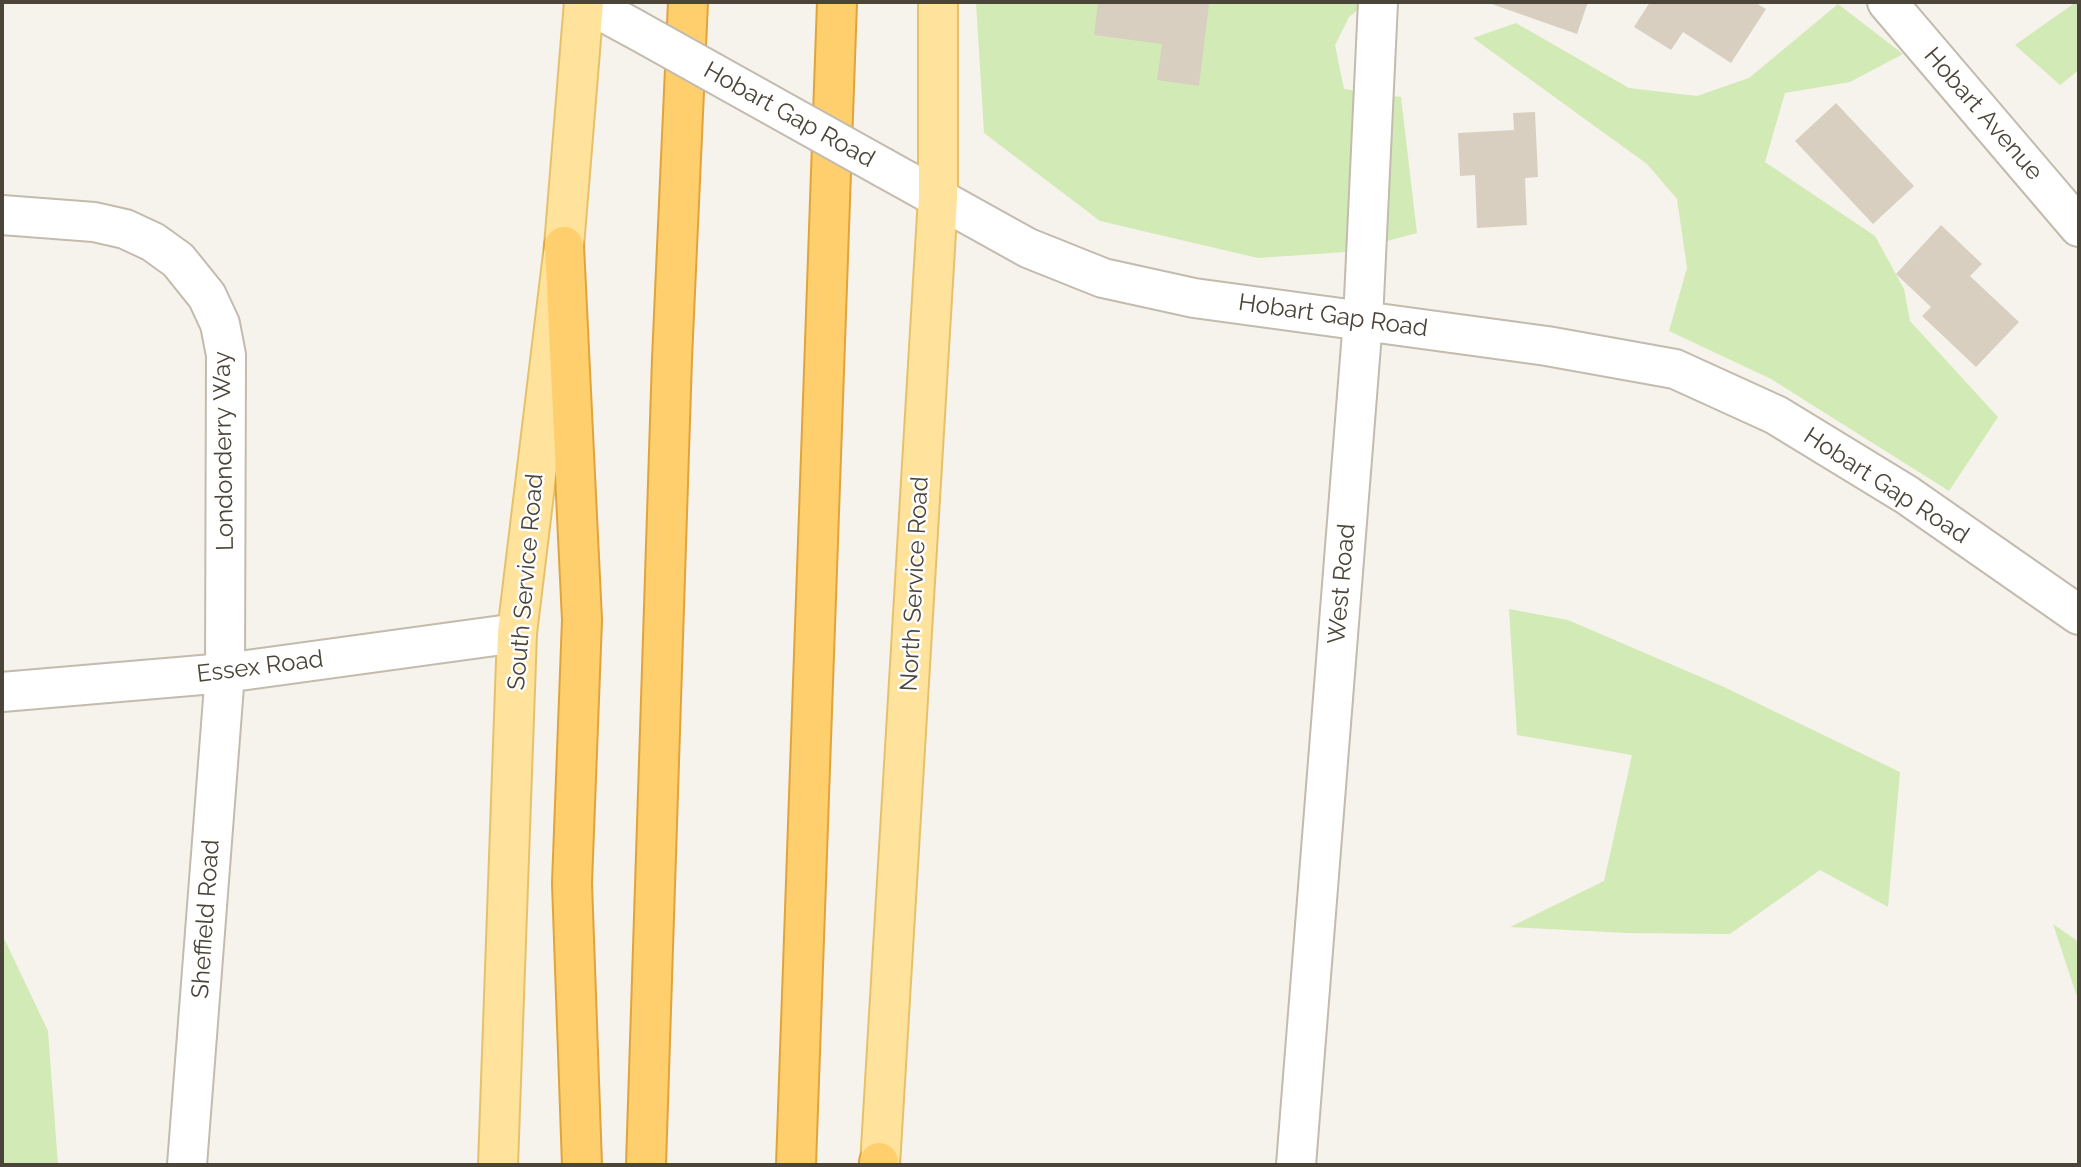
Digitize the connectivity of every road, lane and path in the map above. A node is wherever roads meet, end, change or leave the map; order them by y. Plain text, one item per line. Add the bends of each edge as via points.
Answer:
1 (585, 2) edge
2 (688, 2) edge
3 (837, 2) edge
4 (938, 2) edge
5 (1378, 2) edge
6 (1887, 2) edge
7 (938, 198) junction
8 (2, 215) edge
9 (2079, 227) edge
10 (564, 246) junction
11 (1363, 320) junction
12 (2079, 615) edge
13 (517, 633) junction
14 (225, 673) junction
15 (2, 692) edge
16 (879, 1164) edge
17 (187, 1165) edge
18 (498, 1165) edge
19 (582, 1165) edge
20 (646, 1165) edge
21 (796, 1165) edge
22 (1296, 1165) edge

1 - 7 street, Hobart Gap Road, bridge
1 - 10 main road, South Service Road
2 - 20 highway
3 - 21 highway
4 - 7 main road, North Service Road
5 - 11 street, West Road
6 - 9 street, Hobart Avenue
7 - 11 street, Hobart Gap Road via 1028,248 1103,278 1194,298
7 - 16 main road, North Service Road
8 - 14 street, Londonderry Way via 125,229 178,260 207,296 220,324 226,355
10 - 13 main road, South Service Road
10 - 19 highway via 582,620 572,883
11 - 12 street, Hobart Gap Road via 1675,369 1788,422 1907,495
11 - 22 street, West Road
13 - 14 street, Essex Road
13 - 18 main road, South Service Road
14 - 15 street, Essex Road
14 - 17 street, Sheffield Road

